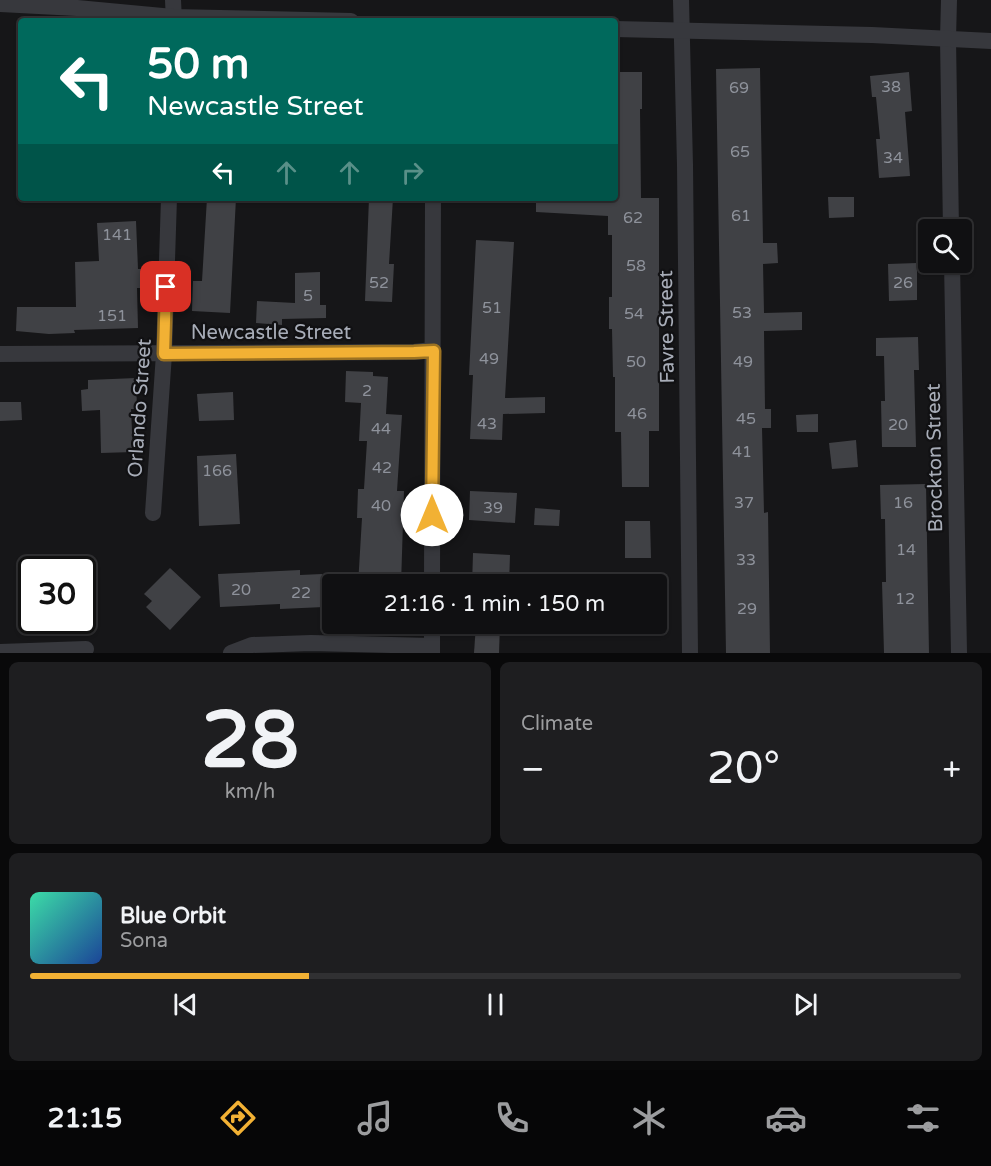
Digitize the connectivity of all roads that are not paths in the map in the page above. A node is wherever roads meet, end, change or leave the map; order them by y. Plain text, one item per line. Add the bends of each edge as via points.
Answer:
1 (681, 0) edge
2 (949, 0) edge
3 (0, 4) edge
4 (173, 12) edge
5 (292, 18) edge
6 (618, 29) edge
7 (682, 31) junction
8 (948, 39) junction
9 (991, 41) edge
10 (169, 201) edge
11 (433, 201) edge
12 (951, 219) edge
13 (952, 273) edge
14 (434, 351) junction
15 (0, 354) edge
16 (164, 354) junction
17 (153, 513) dead end
18 (432, 574) edge
19 (432, 634) edge
20 (86, 649) dead end
21 (432, 650) edge
22 (0, 652) edge
23 (231, 653) edge
24 (690, 653) edge
25 (959, 653) edge

1 - 7 street, Favre Street
2 - 8 street
3 - 4 street
4 - 5 street
6 - 7 street
7 - 8 street
7 - 24 street, Favre Street
8 - 9 street
8 - 12 street
10 - 16 street, Orlando Street
11 - 14 street
13 - 25 street, Brockton Street
14 - 16 street, Newcastle Street
14 - 18 street
15 - 16 street, Newcastle Street
16 - 17 street, Orlando Street
19 - 21 street
20 - 22 street
21 - 23 street via 311,643 252,645

